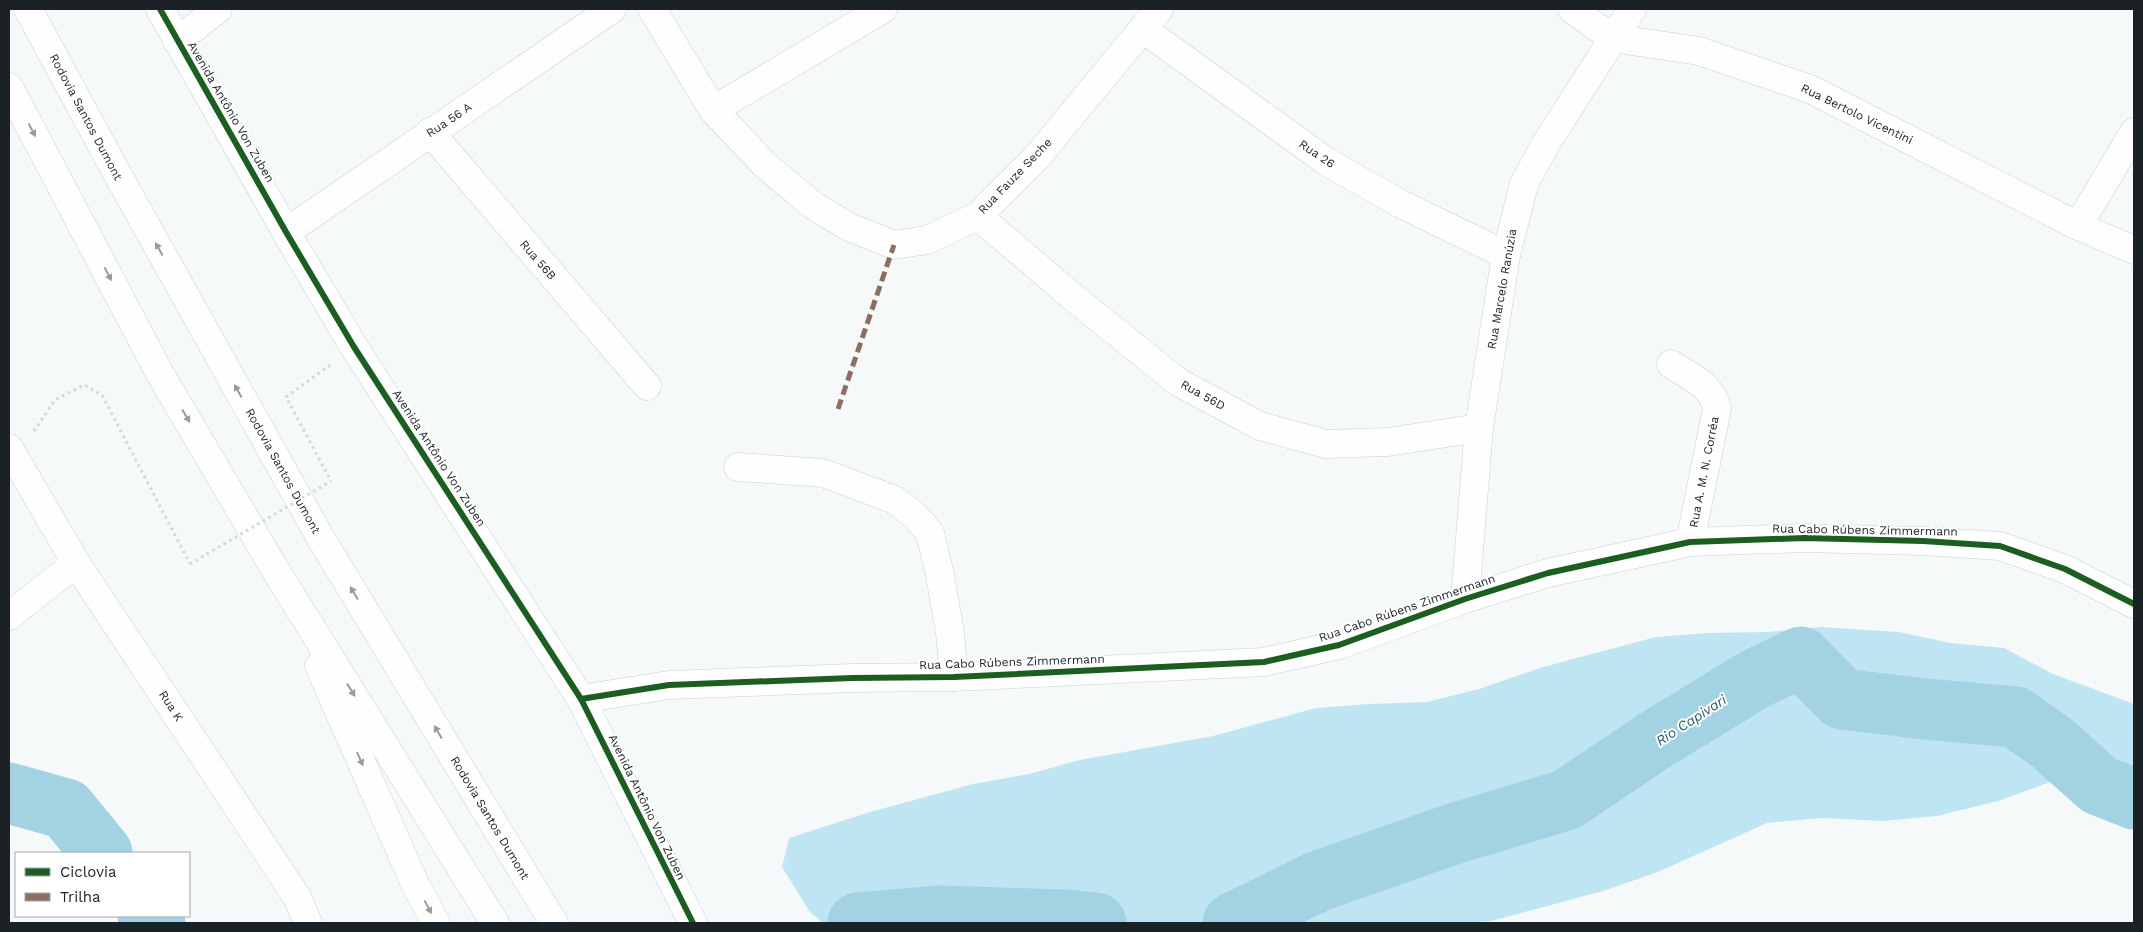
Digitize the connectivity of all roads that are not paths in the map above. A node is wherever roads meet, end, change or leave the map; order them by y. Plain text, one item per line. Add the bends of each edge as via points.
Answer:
1 (28, 9) edge
2 (160, 9) edge
3 (218, 9) edge
4 (612, 9) edge
5 (652, 9) edge
6 (883, 9) edge
7 (1572, 9) edge
8 (1632, 9) edge
9 (1151, 19) edge
10 (1612, 38) junction
11 (177, 41) junction
12 (9, 87) edge
13 (713, 110) junction
14 (430, 132) junction
15 (2134, 132) edge
16 (978, 216) junction
17 (2078, 226) junction
18 (286, 232) junction
19 (2134, 250) edge
20 (1506, 255) junction
21 (1671, 364) dead end
22 (647, 386) dead end
23 (1479, 428) junction
24 (12, 453) edge
25 (738, 467) dead end
26 (1690, 542) junction
27 (76, 563) junction
28 (276, 571) junction
29 (1465, 599) junction
30 (2134, 604) edge
31 (9, 616) edge
32 (954, 677) junction
33 (581, 699) junction
34 (308, 923) edge
35 (436, 923) edge
36 (495, 923) edge
37 (554, 923) edge
38 (693, 923) edge

37 -> 1 main road, Rodovia Santos Dumont via 320,537 118,177
2 - 11 main road, Avenida Antônio Von Zuben
3 - 11 main road
4 - 14 main road, Rua 56 A
5 - 13 main road, Rua Fauze Seche
6 - 13 main road
7 - 10 main road, Rua Bertolo Vicentini
8 - 10 main road, Rua Marcelo Ranúzia
9 - 16 main road, Rua Fauze Seche via 1036,158
9 - 20 main road, Rua 26 via 1327,162 1401,204
10 - 17 main road, Rua Bertolo Vicentini via 1698,50 1810,89
10 - 20 main road, Rua Marcelo Ranúzia via 1524,184
11 - 18 main road, Avenida Antônio Von Zuben
12 -> 28 main road via 159,372
13 - 16 main road, Rua Fauze Seche via 765,165 814,206 858,231 894,245 928,240
14 - 18 main road, Rua 56 A
14 - 22 main road, Rua 56B
15 - 17 main road
16 - 23 main road, Rua 56D via 1178,382 1260,426 1326,444 1388,442
17 - 19 main road, Rua Bertolo Vicentini
18 - 33 main road, Avenida Antônio Von Zuben via 354,346
20 - 23 main road, Rua Marcelo Ranúzia
21 - 26 main road, Rua A. M. N. Corréa via 1709,390 1717,409
23 - 29 main road, Rua Marcelo Ranúzia
24 - 27 main road, Rua K
25 - 32 main road via 823,473 895,500 915,516 930,533 950,633
26 - 29 main road, Rua Cabo Rúbens Zimmermann via 1548,573
26 - 30 main road, Rua Cabo Rúbens Zimmermann via 1804,538 2000,546 2065,569
27 - 31 main road
27 - 34 main road, Rua K via 297,897
28 -> 35 main road via 415,884
28 -> 36 main road
29 - 32 main road, Rua Cabo Rúbens Zimmermann via 1339,645 1264,662
32 - 33 main road, Rua Cabo Rúbens Zimmermann via 669,685
33 - 38 main road, Avenida Antônio Von Zuben

